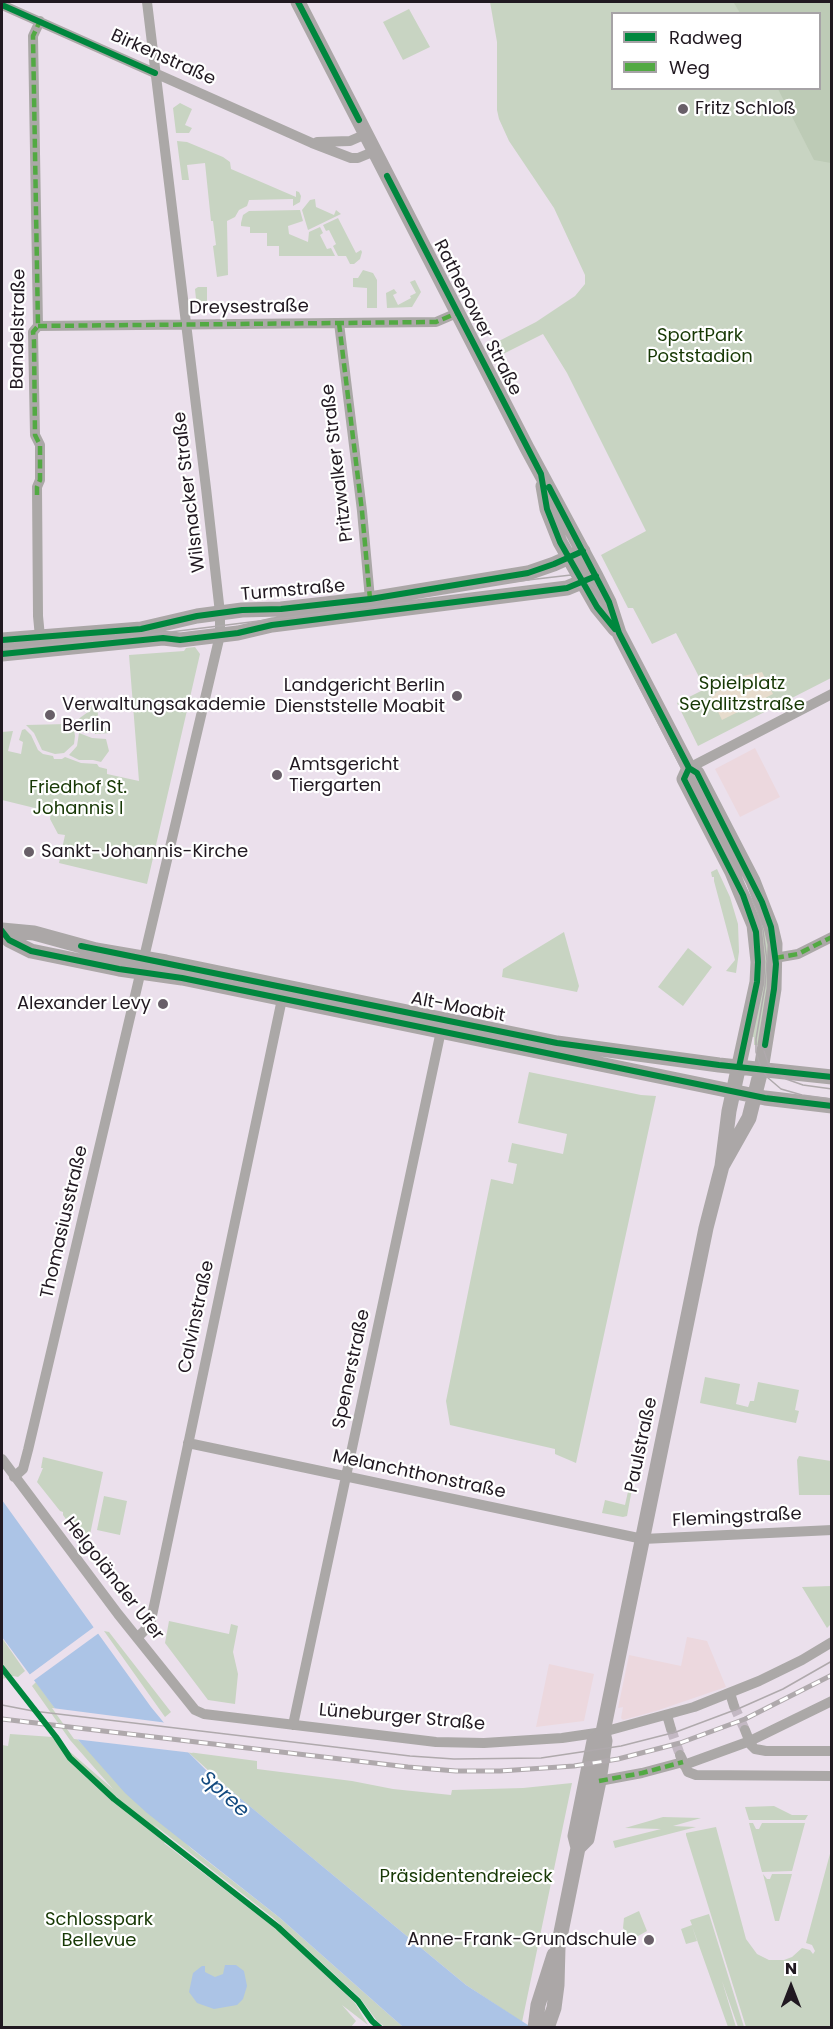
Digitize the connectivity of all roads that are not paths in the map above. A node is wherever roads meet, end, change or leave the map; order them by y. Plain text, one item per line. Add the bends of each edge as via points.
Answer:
1 (147, 2) edge
2 (298, 2) edge
3 (2, 5) edge
4 (40, 21) junction
5 (155, 73) junction
6 (366, 134) junction
7 (312, 142) junction
8 (375, 151) junction
9 (457, 313) junction
10 (339, 323) junction
11 (187, 325) junction
12 (38, 326) junction
13 (576, 554) junction
14 (590, 579) junction
15 (370, 598) junction
16 (220, 613) junction
17 (220, 636) junction
18 (40, 637) junction
19 (2, 640) edge
20 (2, 654) edge
21 (831, 694) edge
22 (689, 768) junction
23 (2, 931) edge
24 (831, 937) edge
25 (775, 958) junction
26 (142, 965) junction
27 (282, 999) junction
28 (442, 1026) junction
29 (739, 1066) junction
30 (761, 1070) junction
31 (831, 1077) edge
32 (734, 1091) junction
33 (755, 1096) junction
34 (831, 1106) edge
35 (722, 1166) junction
36 (188, 1443) junction
37 (2, 1459) edge
38 (346, 1476) junction
39 (14, 1477) junction
40 (831, 1530) edge
41 (643, 1539) junction
42 (137, 1638) junction
43 (831, 1642) edge
44 (730, 1693) junction
45 (831, 1701) edge
46 (734, 1706) tunnel mouth
47 (204, 1714) joint
48 (667, 1715) junction
49 (293, 1725) junction
50 (671, 1729) tunnel mouth
51 (745, 1730) tunnel mouth
52 (603, 1732) junction
53 (750, 1741) junction
54 (831, 1751) edge
55 (682, 1760) junction
56 (831, 1776) edge
57 (599, 1782) junction
58 (578, 1848) junction
59 (539, 2027) edge

1 - 5 street, Wilsnacker Straße
2 - 6 main road, Rathenower Straße
3 - 4 street, Birkenstraße
4 - 5 street, Birkenstraße
4 - 12 street, Bandelstraße via 33,36
5 - 7 street, Birkenstraße
5 - 11 street, Wilsnacker Straße
6 - 7 street, Birkenstraße via 350,141
6 - 8 main road, Rathenower Straße
7 - 8 street, Birkenstraße via 351,158
8 - 9 main road, Rathenower Straße
9 - 10 street, Dreysestraße via 436,322
9 - 13 main road, Rathenower Straße via 541,474 547,509 558,536
10 - 11 street, Dreysestraße
10 - 15 street, Pritzwalker Straße
11 - 12 street, Dreysestraße
11 - 16 street, Wilsnacker Straße
12 - 18 street, Bandelstraße via 33,332 35,435 40,445
13 - 14 main road, Rathenower Straße
13 - 15 main road, Turmstraße via 528,573
14 - 17 main road, Turmstraße via 567,588 272,625
14 - 22 main road, Rathenower Straße via 597,607 619,633
15 - 16 main road, Turmstraße
16 - 17 street, Wilsnacker Straße
16 - 18 main road, Turmstraße via 141,629
17 - 20 main road, Turmstraße
17 - 26 street, Wilsnacker Straße
18 - 19 main road, Turmstraße
21 - 22 street
22 - 25 main road, Rathenower Straße via 697,773 753,881 771,927
22 - 29 main road, Rathenower Straße via 684,779 743,895 756,932 757,982
23 - 26 main road, Alt-Moabit via 27,950
24 - 25 street via 798,954
25 - 30 main road, Rathenower Straße
26 - 27 main road, Alt-Moabit via 182,978
26 - 28 main road, Alt-Moabit
26 - 39 street, Thomasiusstraße via 28,1450 23,1469
27 - 28 main road, Alt-Moabit
27 - 36 street, Calvinstraße
28 - 29 main road, Alt-Moabit
28 - 32 main road, Alt-Moabit
28 - 38 street, Spenerstraße
29 - 30 main road, Alt-Moabit
29 - 32 main road, Paulstraße
30 - 31 main road, Alt-Moabit
30 - 33 main road, Rathenower Straße
32 - 33 main road, Alt-Moabit
32 - 35 main road, Paulstraße
33 - 34 main road, Alt-Moabit
33 - 35 main road, Paulstraße via 746,1123
35 - 41 main road, Paulstraße
36 - 38 street, Melanchthonstraße
36 - 42 street, Calvinstraße via 150,1625
37 - 39 street, Helgoländer Ufer
38 - 41 street, Melanchthonstraße
38 - 49 street, Spenerstraße
39 - 42 street, Helgoländer Ufer
40 - 41 street, Flemingstraße
41 - 52 main road, Paulstraße
42 - 47 street, Helgoländer Ufer via 195,1710
43 - 44 street, Lüneburger Straße
44 - 46 street
44 - 48 street, Lüneburger Straße
45 - 53 street
47 - 49 street, Lüneburger Straße
48 - 50 street
48 - 52 street, Lüneburger Straße
49 - 52 street, Lüneburger Straße via 469,1743 531,1741
51 - 53 street
52 - 57 main road, Paulstraße
52 - 58 main road, Paulstraße via 594,1741 574,1836
53 - 54 street via 755,1749 766,1751
53 - 55 street
55 - 56 street via 690,1774 696,1775
55 - 57 street
57 - 58 main road, Paulstraße via 587,1839
58 - 59 main road, Paulstraße via 558,1947 554,2008

